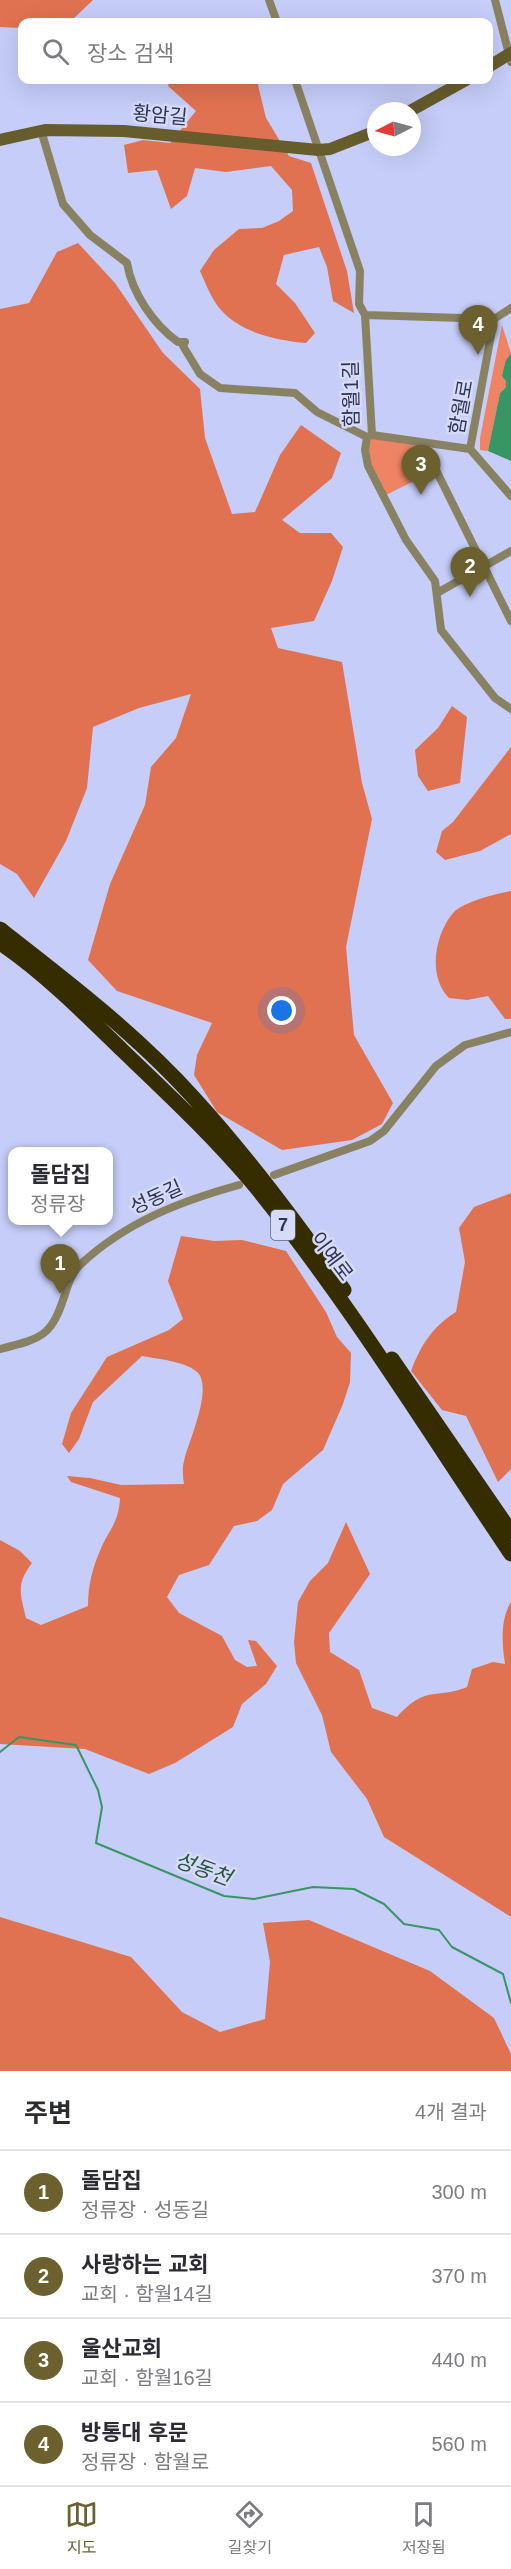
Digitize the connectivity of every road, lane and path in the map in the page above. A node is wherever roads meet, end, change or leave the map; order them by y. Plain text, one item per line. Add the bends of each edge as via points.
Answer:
1 (269, 0) edge
2 (495, 0) edge
3 (276, 18) edge
4 (510, 57) edge
5 (493, 65) edge
6 (296, 84) edge
7 (459, 84) edge
8 (421, 105) edge
9 (45, 130) junction
10 (367, 134) edge
11 (0, 140) edge
12 (318, 150) junction
13 (511, 308) edge
14 (365, 315) junction
15 (494, 319) junction
16 (369, 436) junction
17 (423, 444) junction
18 (470, 449) junction
19 (511, 496) edge
20 (511, 551) edge
21 (484, 567) junction
22 (437, 593) junction
23 (511, 621) edge
24 (511, 709) edge
25 (0, 929) edge
26 (0, 943) edge
27 (511, 1032) edge
28 (274, 1175) dead end
29 (239, 1185) dead end
30 (0, 1349) edge
31 (511, 1532) edge
32 (511, 1554) edge

1 - 3 street
2 - 4 street
4 - 5 street
6 - 12 street, 함월1길
7 - 8 street
9 - 11 street, 황암길
9 - 12 street, 황암길 via 124,131
9 - 16 street, 함월로 via 43,137 63,204 90,235 127,263 130,280 161,330 178,342 185,342 183,346 200,374 220,388 295,393 317,412
10 - 12 street
12 - 14 street, 함월1길 via 360,272 359,304
13 - 15 street
14 - 15 street
14 - 16 street, 함월1길
15 - 18 street, 함월로
16 - 17 street, 함월로
16 - 22 street, 함월1길 via 365,450 368,466 406,540 435,581
17 - 18 street, 함월로
17 - 21 street
18 - 19 street, 함월로
20 - 21 street
21 - 22 street
21 - 23 street
22 - 24 street, 함월1길 via 441,630 495,698
25 - 31 highway, 이예로 / 7 via 127,1034 191,1095 250,1162 319,1254
26 - 32 highway, 이예로 / 7 via 107,1035 254,1186 344,1307
27 - 28 street via 465,1045 436,1065 384,1131 370,1141
29 - 30 street, 성동길 via 189,1199 137,1222 80,1265 69,1280 51,1327 34,1341

